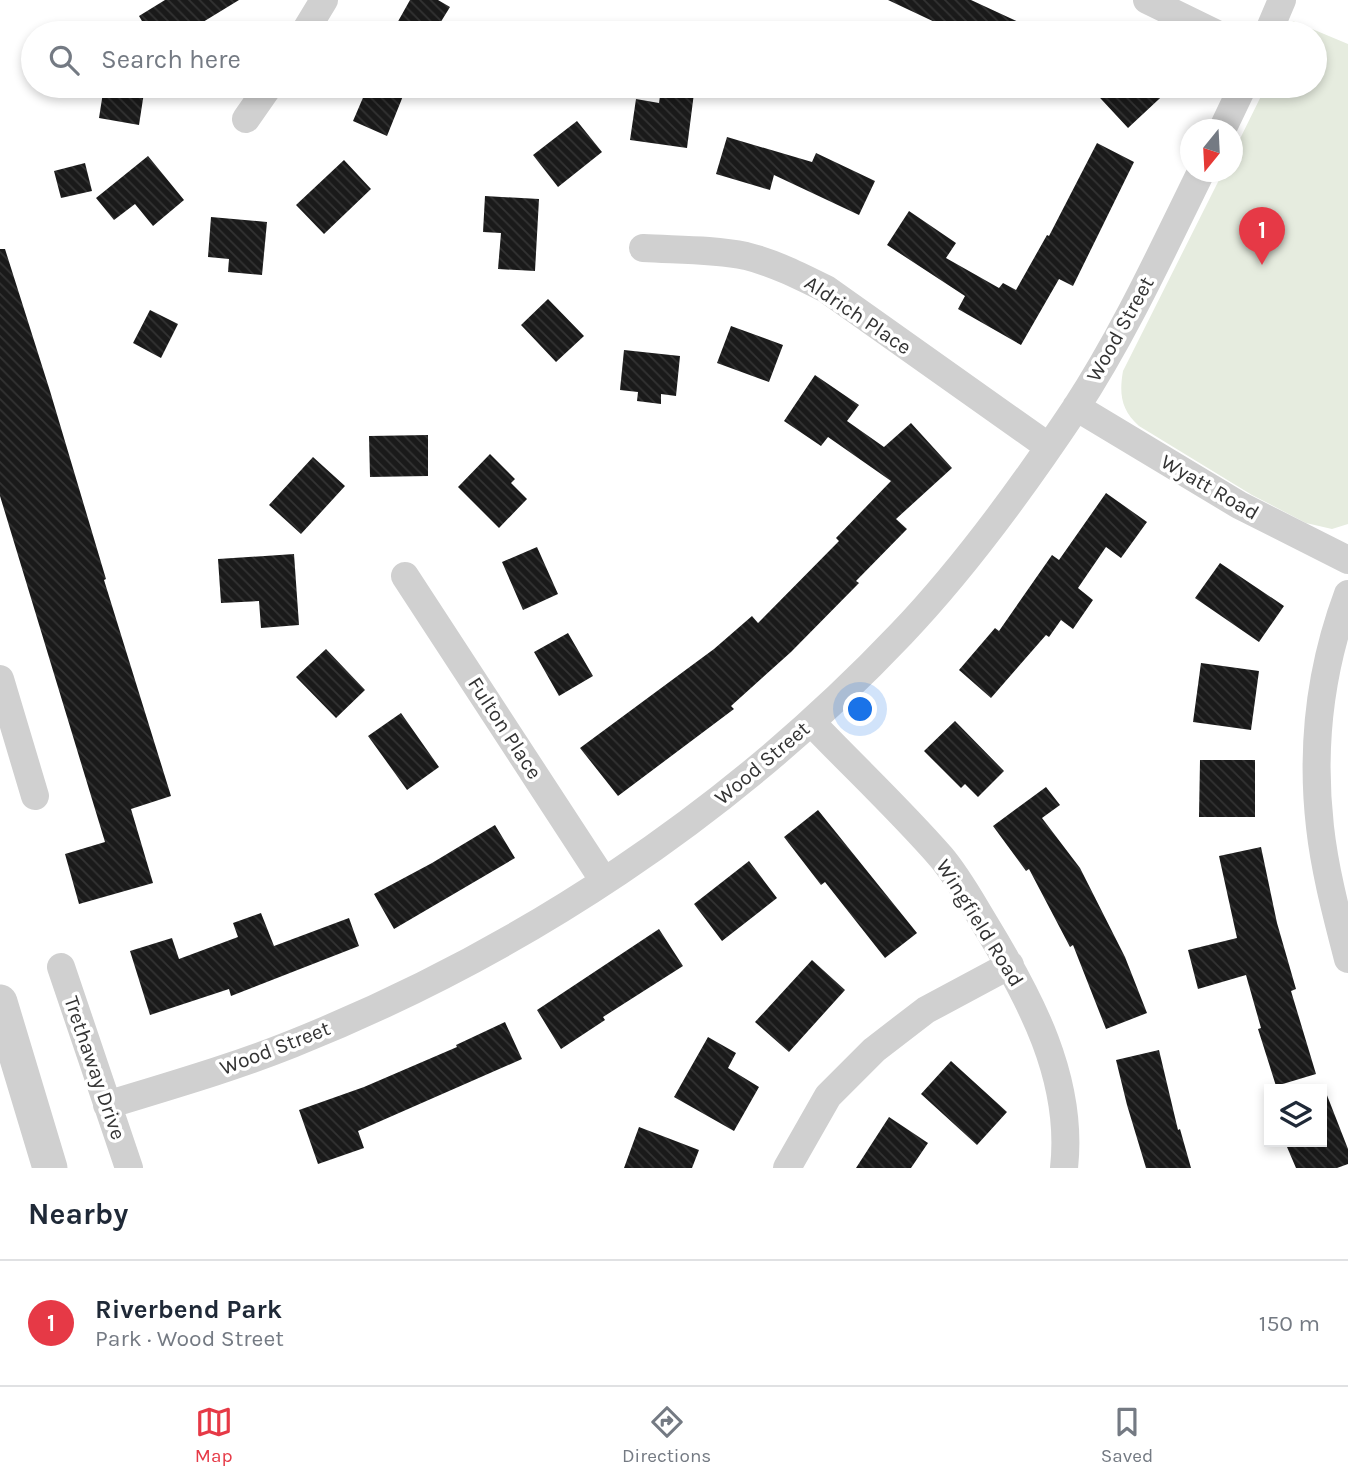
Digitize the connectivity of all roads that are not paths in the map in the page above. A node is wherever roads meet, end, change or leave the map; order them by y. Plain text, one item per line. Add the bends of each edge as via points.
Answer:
1 (324, 0) edge
2 (1147, 0) edge
3 (1282, 0) edge
4 (311, 21) edge
5 (1191, 21) edge
6 (1273, 21) edge
7 (261, 98) edge
8 (1237, 98) edge
9 (246, 119) dead end
10 (1227, 119) edge
11 (1196, 182) edge
12 (643, 248) dead end
13 (1076, 407) junction
14 (1049, 447) junction
15 (1348, 559) edge
16 (405, 576) dead end
17 (1348, 594) edge
18 (0, 679) edge
19 (811, 722) junction
20 (35, 796) dead end
21 (1337, 856) edge
22 (604, 881) junction
23 (1348, 959) edge
24 (1010, 965) junction
25 (61, 967) dead end
26 (0, 1002) edge
27 (107, 1105) junction
28 (50, 1168) edge
29 (129, 1168) edge
30 (787, 1168) edge
31 (1064, 1168) edge

1 - 4 street
2 - 5 street
3 - 6 street
7 - 9 street
8 - 10 street
11 - 13 street, Wood Street via 1135,304
12 - 14 street, Aldrich Place via 722,252 788,270 826,289
13 - 14 street, Wood Street
13 - 15 street, Wyatt Road via 1239,505
14 - 19 street, Wood Street via 945,584
16 - 22 street, Fulton Place
17 - 21 street via 1332,645 1318,719 1318,797
18 - 20 street
19 - 22 street, Wood Street via 703,813
19 - 24 street, Wingfield Road via 942,859
21 - 23 street
22 - 27 street, Wood Street via 488,951 374,1009 289,1045
24 - 30 street via 926,1010 874,1050 828,1096
24 - 31 street, Wingfield Road via 1049,1047 1058,1077 1065,1116
25 - 27 street, Trethaway Drive
26 - 28 street
27 - 29 street, Trethaway Drive

